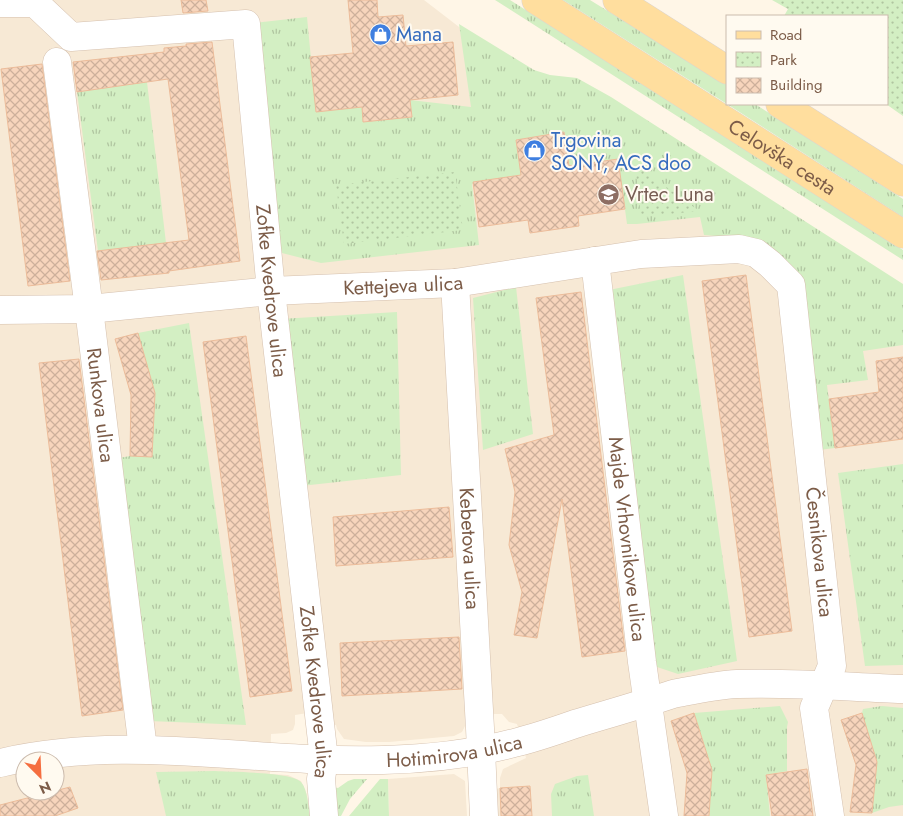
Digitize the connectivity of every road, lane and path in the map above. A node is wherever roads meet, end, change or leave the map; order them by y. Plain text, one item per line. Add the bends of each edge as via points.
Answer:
1 (536, 0) edge
2 (617, 0) edge
3 (0, 3) edge
4 (57, 62) dead end
5 (726, 69) edge
6 (782, 105) edge
7 (903, 182) edge
8 (903, 234) edge
9 (595, 261) junction
10 (455, 282) junction
11 (791, 285) joint
12 (271, 291) junction
13 (89, 309) junction
14 (0, 310) edge
15 (823, 685) junction
16 (903, 689) edge
17 (648, 702) junction
18 (143, 749) junction
19 (481, 750) junction
20 (324, 759) junction
21 (0, 763) edge
22 (324, 816) edge
23 (484, 816) edge
24 (664, 816) edge
25 (830, 816) edge

1 - 8 main road, Celovška cesta
2 - 5 main road
3 - 12 street, Zofke Kvedrove ulica via 35,3 71,37 246,24
4 - 13 street, Runkova ulica
6 - 7 main road
9 - 10 street, Kettejeva ulica
9 - 11 street, Kettejeva ulica via 641,254 739,249 756,253
9 - 17 street, Majde Vrhovnikove ulica
10 - 12 street, Kettejeva ulica
10 - 19 street, Kebetova ulica
11 - 15 street, Česnikova ulica via 832,666
12 - 13 street, Kettejeva ulica
12 - 20 street, Zofke Kvedrove ulica
13 - 14 street, Kettejeva ulica
13 - 18 street, Runkova ulica
15 - 16 street, Hotimirova ulica
15 - 17 street, Hotimirova ulica via 736,684 673,694
15 - 25 street, Česnikova ulica via 814,708
17 - 19 street, Hotimirova ulica
17 - 24 street, Majde Vrhovnikove ulica
18 - 20 street, Hotimirova ulica
18 - 21 street, Hotimirova ulica via 61,752
19 - 20 street, Hotimirova ulica via 410,759
19 - 23 street, Kebetova ulica
20 - 22 street, Zofke Kvedrove ulica

